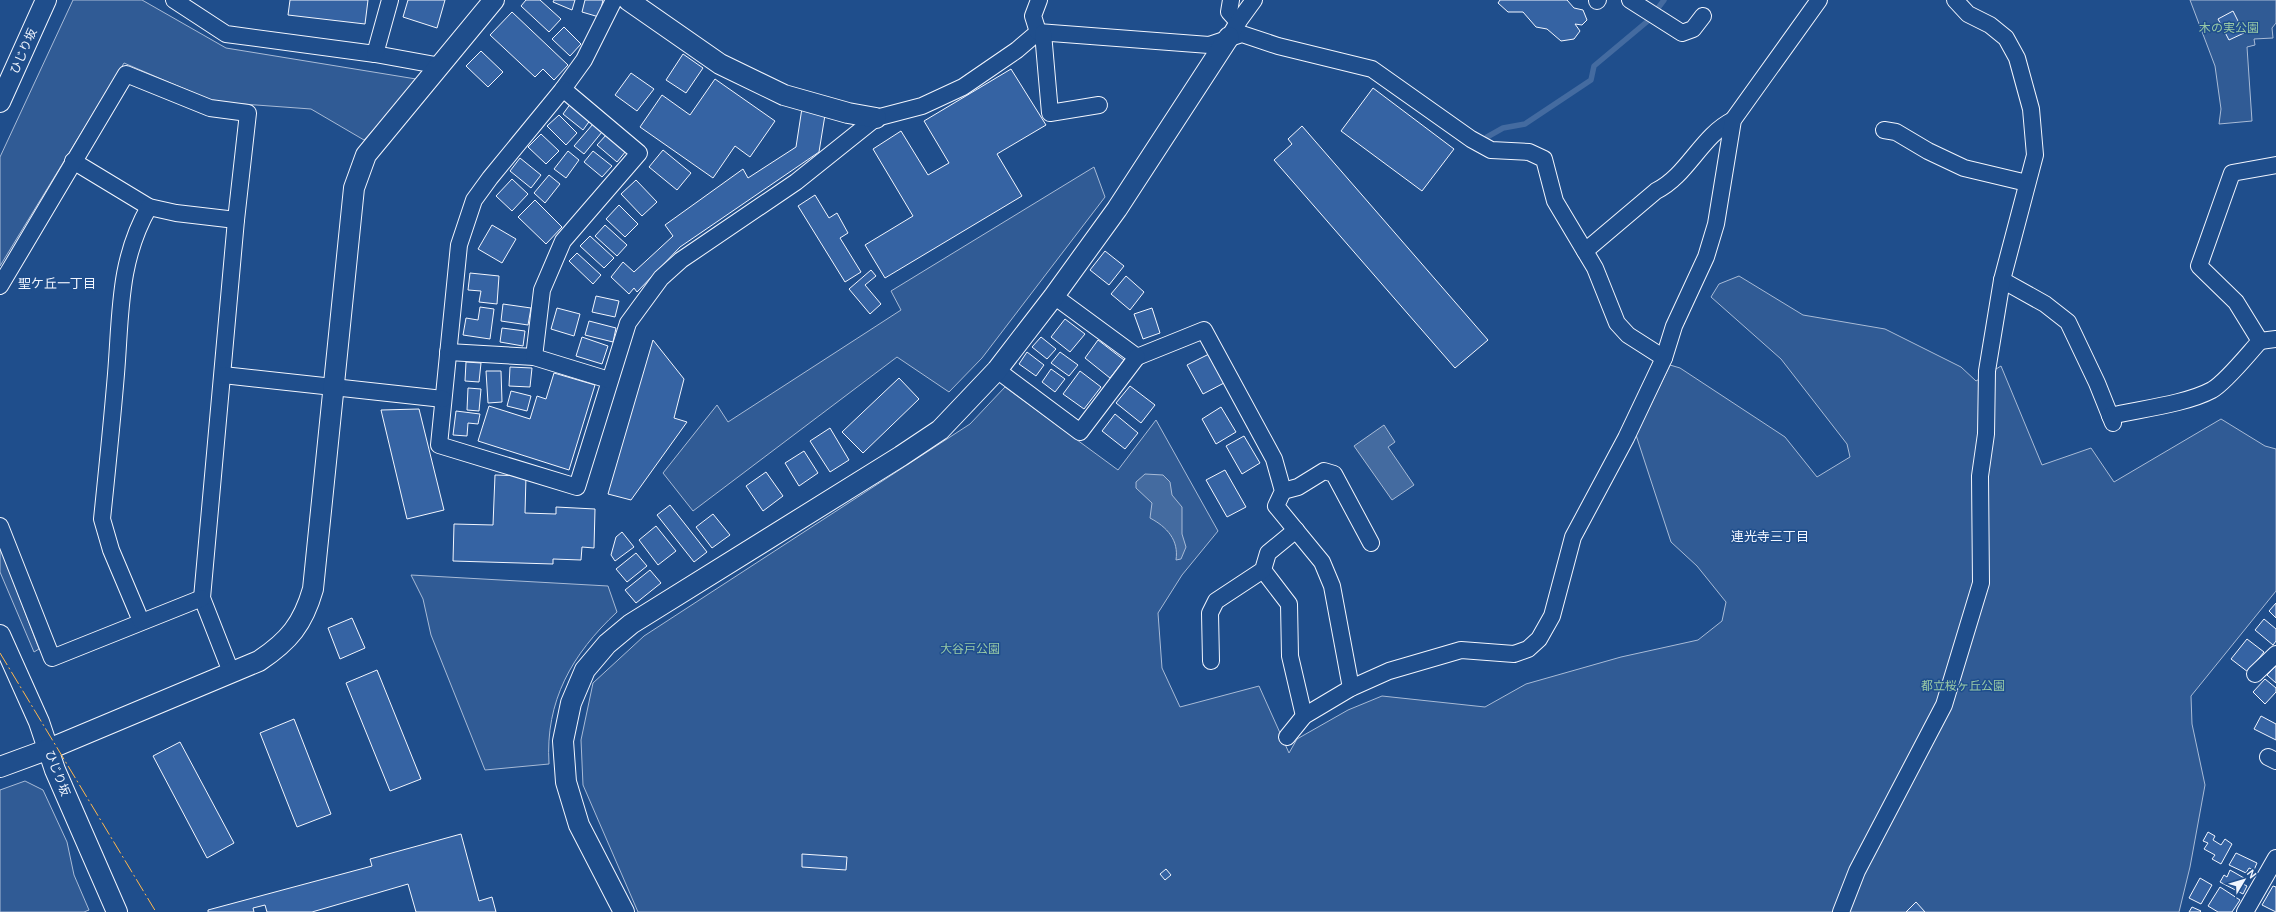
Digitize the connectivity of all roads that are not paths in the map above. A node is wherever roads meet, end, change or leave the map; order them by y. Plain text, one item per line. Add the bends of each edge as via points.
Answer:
1 (46, 0) edge
2 (390, 0) edge
3 (494, 0) edge
4 (614, 0) edge
5 (628, 0) edge
6 (1039, 0) edge
7 (1231, 0) edge
8 (1254, 0) edge
9 (1630, 0) edge
10 (1819, 0) edge
11 (1955, 0) edge
12 (181, 2) edge
13 (1703, 16) dead end
14 (1233, 30) junction
15 (1041, 32) junction
16 (375, 54) junction
17 (441, 66) junction
18 (563, 90) junction
19 (0, 102) edge
20 (1099, 105) dead end
21 (876, 118) junction
22 (1733, 120) junction
23 (1884, 130) dead end
24 (73, 161) junction
25 (2276, 165) edge
26 (2027, 183) junction
27 (149, 207) junction
28 (236, 220) junction
29 (1585, 251) junction
30 (2002, 280) junction
31 (0, 286) edge
32 (1054, 296) junction
33 (2276, 339) edge
34 (2260, 341) junction
35 (448, 352) junction
36 (534, 357) junction
37 (1137, 357) junction
38 (1664, 358) junction
39 (997, 370) junction
40 (223, 375) junction
41 (609, 380) junction
42 (333, 386) junction
43 (443, 399) junction
44 (1283, 491) junction
45 (0, 526) edge
46 (1296, 530) junction
47 (1371, 544) dead end
48 (1263, 570) junction
49 (202, 598) junction
50 (141, 621) junction
51 (0, 635) edge
52 (2276, 654) edge
53 (1211, 661) dead end
54 (231, 672) junction
55 (2255, 674) dead end
56 (1351, 688) junction
57 (1304, 716) junction
58 (1287, 737) dead end
59 (49, 749) junction
60 (0, 767) edge
61 (2276, 858) edge
62 (117, 912) edge
63 (624, 912) edge
64 (1841, 912) edge
65 (2245, 912) edge

1 - 19 street, ひじり坂
2 - 16 street
3 - 17 street
4 - 18 street via 584,60
5 - 21 street via 720,64 784,95
6 - 15 street via 1033,16
7 - 14 street via 1229,12
8 - 14 street
9 - 13 street via 1682,33 1693,30
10 - 22 street
11 - 26 street via 1968,14 1990,25 2006,38 2017,58 2031,109 2036,155
12 - 16 street via 226,34
14 - 15 street via 1209,45
14 - 29 street via 1278,46 1372,68 1471,139 1491,150 1529,152 1544,159 1555,201
14 - 32 street via 1117,209
15 - 20 street via 1050,113
15 - 21 street via 963,87 922,106
16 - 17 street
17 - 42 street via 366,155 354,188
18 - 35 street via 494,172 474,200 459,245
18 - 36 street via 639,153 563,241 542,290
21 - 41 street via 796,182 681,260 661,278 628,323
22 - 29 street via 1720,126 1668,185 1656,191
22 - 38 street via 1714,231 1706,257 1674,326
23 - 26 street via 1896,132 1964,168
24 - 27 street
24 - 28 street via 126,74 210,108 248,113
24 - 31 street
25 - 34 street via 2232,173 2199,266 2236,302
26 - 30 street
27 - 28 street
27 - 50 street via 136,228 127,256 102,519 111,550
28 - 40 street
29 - 38 street via 1595,268 1617,323 1628,336
30 - 34 street via 2045,304 2068,322 2097,383 2111,420 2213,389
30 - 64 street via 1987,371 1986,434 1980,476 1981,583 1944,705 1857,871
32 - 37 street
32 - 39 street
33 - 34 street
35 - 36 street
35 - 43 street
36 - 41 street
37 - 39 street via 1080,432
37 - 44 street via 1204,330 1274,459
38 - 56 street via 1626,438 1572,537 1552,616 1539,639 1528,649 1514,654 1461,650 1389,671
39 - 63 street via 940,430 631,624 607,644 585,670 571,703 563,741 566,782 579,825
40 - 42 street
40 - 49 street
41 - 43 street via 576,487 439,445
42 - 43 street
42 - 54 street via 313,589 306,612 294,632 278,649 259,661
44 - 46 street via 1276,506
44 - 47 street via 1298,487 1324,471 1334,474
45 - 50 street via 52,658
46 - 48 street via 1268,553
46 - 56 street via 1322,562 1332,586
48 - 53 street via 1216,601 1210,613
48 - 57 street via 1289,604 1290,656
49 - 50 street
49 - 54 street
51 - 59 street, ひじり坂
52 - 55 street
54 - 59 street
56 - 57 street
57 - 58 street
59 - 60 street
59 - 62 street, ひじり坂 via 55,770
61 - 65 street

